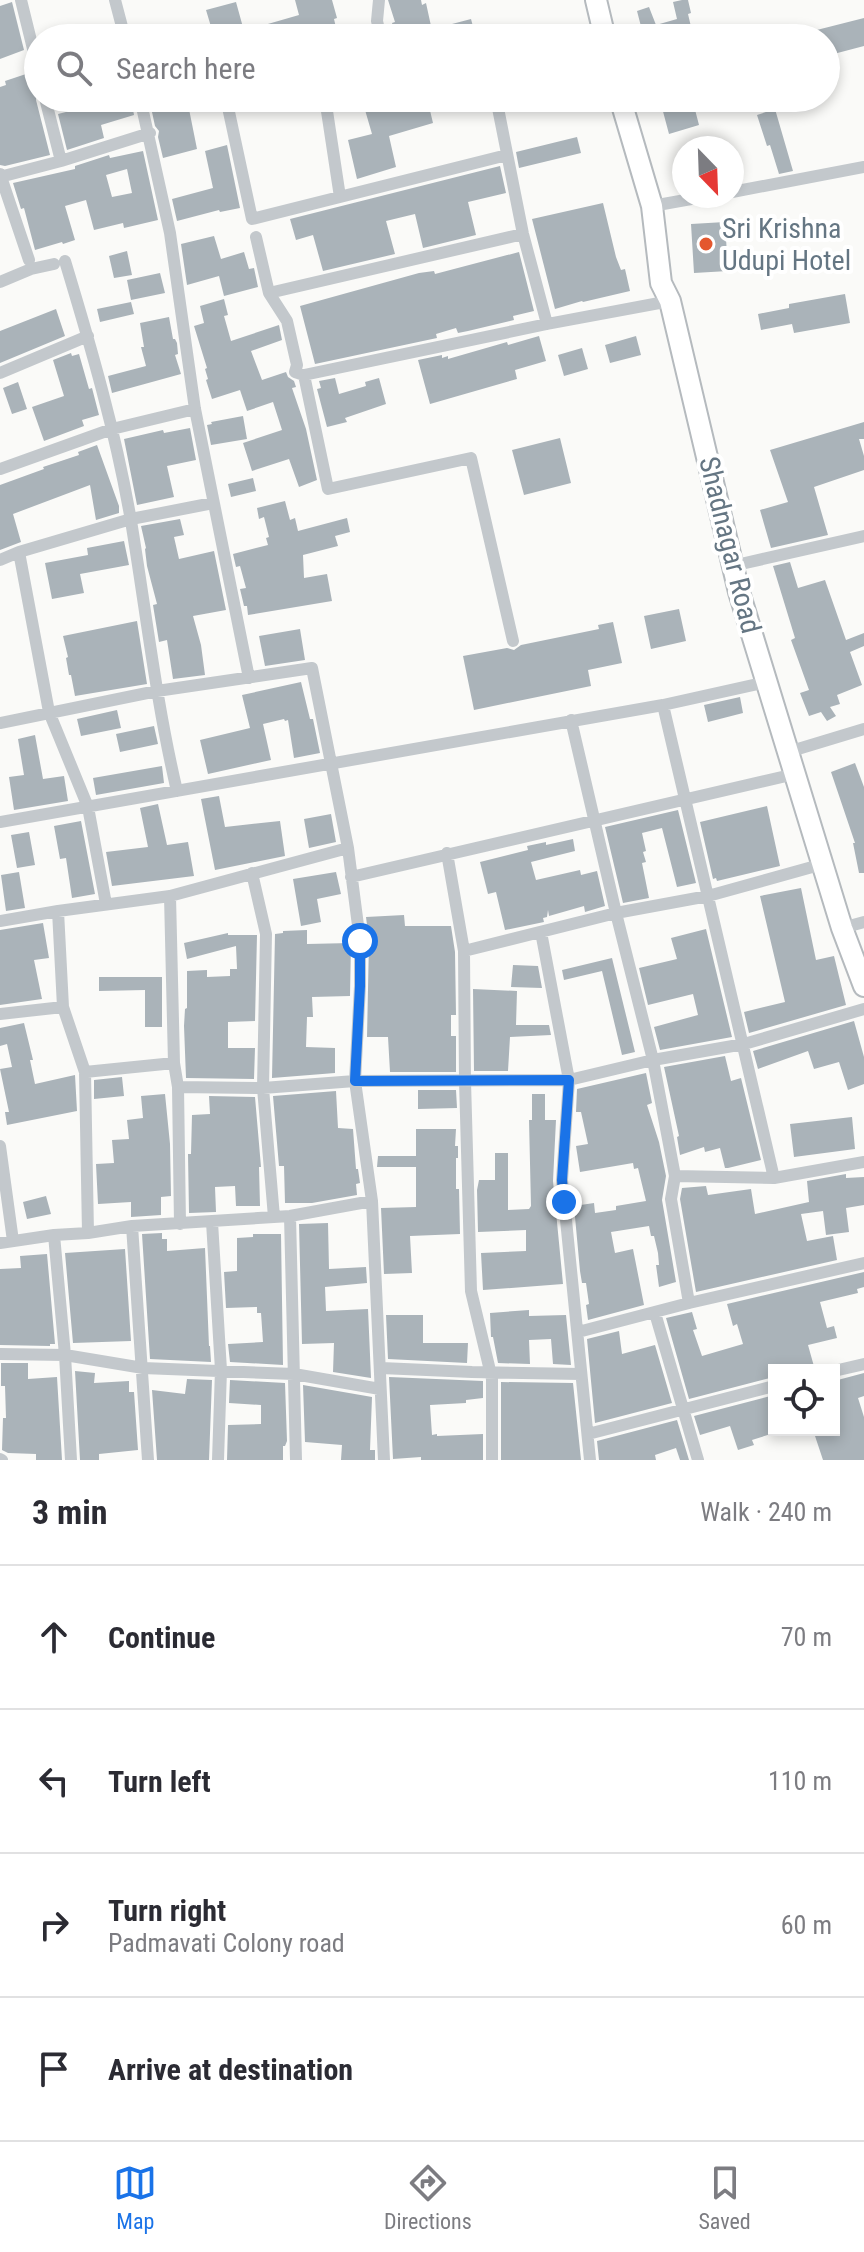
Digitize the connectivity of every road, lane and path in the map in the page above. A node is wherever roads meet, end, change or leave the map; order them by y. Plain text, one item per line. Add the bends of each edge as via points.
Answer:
1 (21, 0) edge
2 (115, 0) edge
3 (379, 0) edge
4 (596, 0) edge
5 (27, 24) edge
6 (121, 24) edge
7 (378, 24) edge
8 (602, 24) edge
9 (49, 112) edge
10 (144, 112) edge
11 (229, 112) edge
12 (327, 112) edge
13 (499, 112) edge
14 (624, 112) edge
15 (150, 133) junction
16 (507, 155) junction
17 (61, 161) junction
18 (864, 167) edge
19 (0, 176) edge
20 (744, 190) edge
21 (340, 197) junction
22 (672, 202) edge
23 (652, 206) junction
24 (523, 234) junction
25 (256, 237) dead end
26 (29, 260) dead end
27 (0, 282) edge
28 (269, 293) junction
29 (670, 301) junction
30 (547, 324) junction
31 (88, 336) junction
32 (0, 373) edge
33 (304, 375) junction
34 (195, 409) junction
35 (112, 429) junction
36 (0, 469) edge
37 (213, 503) junction
38 (131, 519) junction
39 (864, 536) edge
40 (19, 552) junction
41 (0, 560) edge
42 (732, 566) junction
43 (513, 641) dead end
44 (249, 678) junction
45 (767, 682) junction
46 (157, 691) junction
47 (663, 705) junction
48 (49, 712) junction
49 (571, 720) junction
50 (0, 723) edge
51 (864, 729) edge
52 (788, 752) junction
53 (333, 765) junction
54 (795, 774) junction
55 (177, 791) junction
56 (685, 799) junction
57 (88, 807) junction
58 (594, 820) junction
59 (0, 822) edge
60 (348, 848) junction
61 (447, 853) junction
62 (823, 864) junction
63 (252, 873) junction
64 (351, 877) junction
65 (170, 896) junction
66 (708, 896) junction
67 (106, 904) junction
68 (58, 911) junction
69 (616, 913) junction
70 (0, 921) edge
71 (864, 922) edge
72 (842, 928) junction
73 (541, 932) junction
74 (464, 951) junction
75 (864, 986) edge
76 (63, 1007) junction
77 (864, 1009) edge
78 (0, 1014) edge
79 (744, 1044) junction
80 (653, 1060) junction
81 (174, 1063) junction
82 (85, 1072) junction
83 (569, 1080) junction
84 (355, 1081) junction
85 (465, 1081) junction
86 (178, 1087) junction
87 (263, 1088) junction
88 (0, 1146) edge
89 (864, 1162) edge
90 (675, 1176) junction
91 (774, 1178) junction
92 (372, 1201) junction
93 (290, 1216) junction
94 (274, 1217) junction
95 (212, 1222) junction
96 (180, 1224) junction
97 (132, 1226) junction
98 (88, 1233) junction
99 (54, 1235) junction
100 (6, 1242) edge
101 (864, 1263) edge
102 (689, 1303) junction
103 (655, 1313) junction
104 (578, 1332) junction
105 (0, 1354) edge
106 (65, 1355) junction
107 (864, 1364) edge
108 (143, 1368) junction
109 (381, 1368) junction
110 (221, 1370) junction
111 (840, 1370) edge
112 (491, 1373) junction
113 (294, 1374) junction
114 (581, 1374) junction
115 (768, 1387) edge
116 (380, 1389) junction
117 (684, 1408) junction
118 (588, 1434) junction
119 (71, 1460) edge
120 (148, 1460) edge
121 (218, 1460) edge
122 (296, 1460) edge
123 (384, 1460) edge
124 (492, 1460) edge
125 (590, 1460) edge
126 (698, 1460) edge

1 - 5 street
2 - 6 street
3 - 7 street
4 - 8 main road
9 - 17 street
10 - 15 street
11 - 21 street via 252,219
12 - 21 street
13 - 16 street
14 - 23 main road, Shadnagar Road
15 - 17 street
15 - 34 street
16 - 21 street
16 - 24 street
17 - 19 street
18 - 20 street
19 - 26 street
22 - 23 street
23 - 29 main road, Shadnagar Road via 661,283
24 - 28 street
24 - 30 street
25 - 28 street
27 - 31 street via 60,263
28 - 33 street via 287,321 295,372
29 - 30 street
29 - 42 main road, Shadnagar Road
30 - 33 street
31 - 32 street
31 - 35 street
33 - 43 street via 328,489 471,458
34 - 35 street
34 - 37 street
35 - 36 street
35 - 38 street
37 - 38 street
37 - 44 street
38 - 40 street
38 - 46 street
39 - 42 street
40 - 41 street
40 - 48 street
42 - 45 main road, Shadnagar Road
44 - 46 street
44 - 53 street via 312,668
45 - 47 street
45 - 52 main road, Shadnagar Road
46 - 48 street
46 - 55 street
47 - 49 street
47 - 56 street
48 - 50 street
48 - 57 street
49 - 53 street
49 - 58 street
51 - 52 street
52 - 54 main road, Shadnagar Road
53 - 55 street
53 - 60 street
54 - 56 street
54 - 62 main road, Shadnagar Road
55 - 57 street
56 - 58 street
56 - 66 street
57 - 59 street
57 - 67 street
58 - 61 street
58 - 69 street
60 - 63 street
60 - 64 street
61 - 64 street
61 - 74 street
62 - 66 street
62 - 72 main road, Shadnagar Road
63 - 65 street
63 - 87 street via 266,934
64 - 84 street via 360,941
65 - 67 street
65 - 81 street
66 - 69 street
66 - 79 street
67 - 68 street
68 - 70 street
68 - 76 street
69 - 73 street
69 - 80 street
71 - 72 street
72 - 75 main road, Shadnagar Road
73 - 74 street
73 - 83 street
74 - 85 street
76 - 78 street
76 - 82 street
77 - 79 street
79 - 80 street
79 - 91 street
80 - 83 street
80 - 90 street
81 - 82 street
81 - 86 street
82 - 98 street
83 - 85 street
83 - 104 street via 562,1180
84 - 85 street
84 - 87 street
84 - 92 street
85 - 112 street via 471,1291
86 - 87 street
86 - 96 street
87 - 94 street
88 - 100 street
89 - 91 street
90 - 91 street
90 - 102 street via 671,1199
92 - 93 street
92 - 109 street
93 - 94 street
93 - 113 street
94 - 95 street
95 - 96 street
95 - 110 street
96 - 97 street
97 - 98 street
97 - 108 street
98 - 99 street
99 - 100 street
99 - 106 street
101 - 102 street
102 - 103 street
103 - 104 street
103 - 117 street
104 - 114 street
105 - 106 street
106 - 108 street
106 - 119 street
107 - 111 street
108 - 110 street
108 - 120 street
109 - 112 street
109 - 116 street
110 - 113 street
110 - 121 street
112 - 114 street
112 - 124 street
113 - 116 street
113 - 122 street
114 - 118 street
115 - 117 street
116 - 123 street
117 - 118 street
117 - 126 street
118 - 125 street

